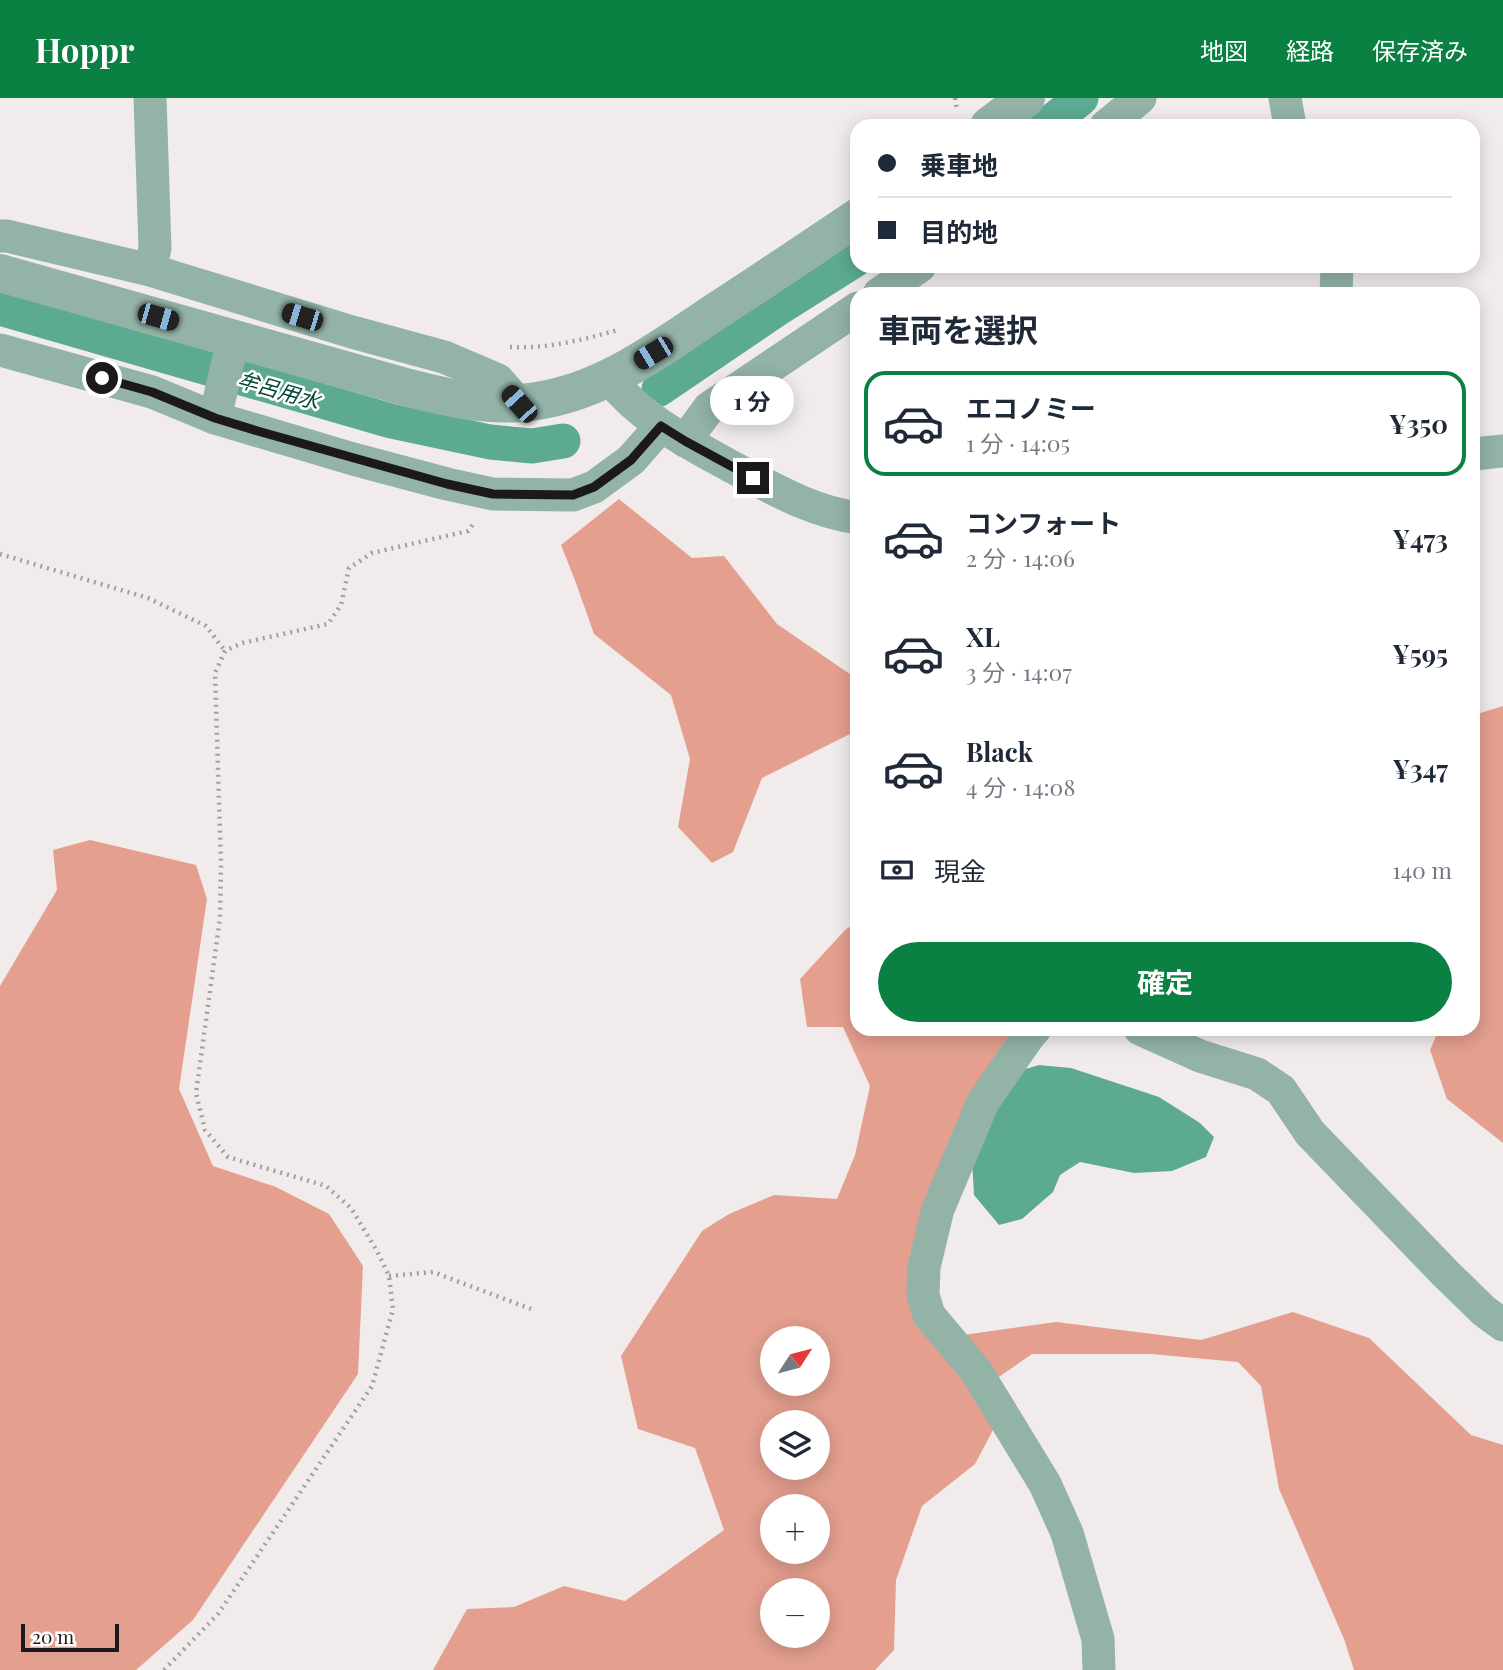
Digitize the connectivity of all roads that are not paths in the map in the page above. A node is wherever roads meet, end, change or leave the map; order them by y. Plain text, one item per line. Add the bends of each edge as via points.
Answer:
1 (150, 98) edge
2 (1026, 98) edge
3 (1140, 98) edge
4 (1284, 98) edge
5 (998, 119) edge
6 (1114, 119) edge
7 (1288, 119) edge
8 (850, 222) edge
9 (0, 236) edge
10 (150, 270) junction
11 (0, 273) edge
12 (910, 273) edge
13 (889, 287) edge
14 (850, 313) edge
15 (0, 350) edge
16 (232, 350) junction
17 (610, 379) junction
18 (519, 404) junction
19 (217, 410) junction
20 (673, 433) junction
21 (1503, 451) edge
22 (1480, 453) edge
23 (850, 517) edge
24 (1029, 1036) edge
25 (1156, 1036) edge
26 (1503, 1325) edge
27 (1098, 1670) edge

1 - 10 street via 155,248
2 - 5 street
3 - 6 street
4 - 7 street
8 - 17 street
9 - 10 street
10 - 18 street via 444,357 498,380
11 - 16 street
12 - 13 street
14 - 20 street
15 - 19 street
16 - 18 street via 461,401
16 - 19 street
17 - 18 street via 569,395
17 - 20 street via 620,393
19 - 20 street via 393,470 493,494 573,495 594,487
20 - 23 street via 793,500
21 - 22 street
24 - 27 street via 983,1102 938,1209 924,1267 923,1295 929,1315 976,1371 1045,1484 1068,1533 1098,1639
25 - 26 street via 1257,1074 1281,1090 1317,1141 1445,1273

